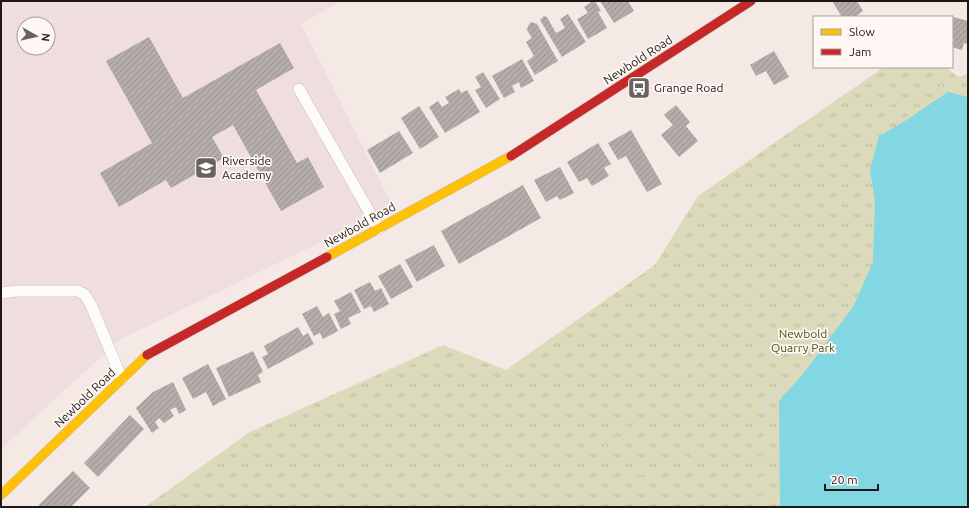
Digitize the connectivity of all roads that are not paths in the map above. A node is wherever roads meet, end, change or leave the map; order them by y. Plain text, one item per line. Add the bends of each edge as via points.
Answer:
1 (751, 1) edge
2 (299, 89) dead end
3 (379, 229) junction
4 (1, 293) edge
5 (122, 379) junction
6 (1, 495) edge

1 - 3 main road, Newbold Road via 508,159
2 - 3 lane
3 - 5 main road, Newbold Road via 144,357
4 - 5 lane via 68,290 85,296
5 - 6 main road, Newbold Road

